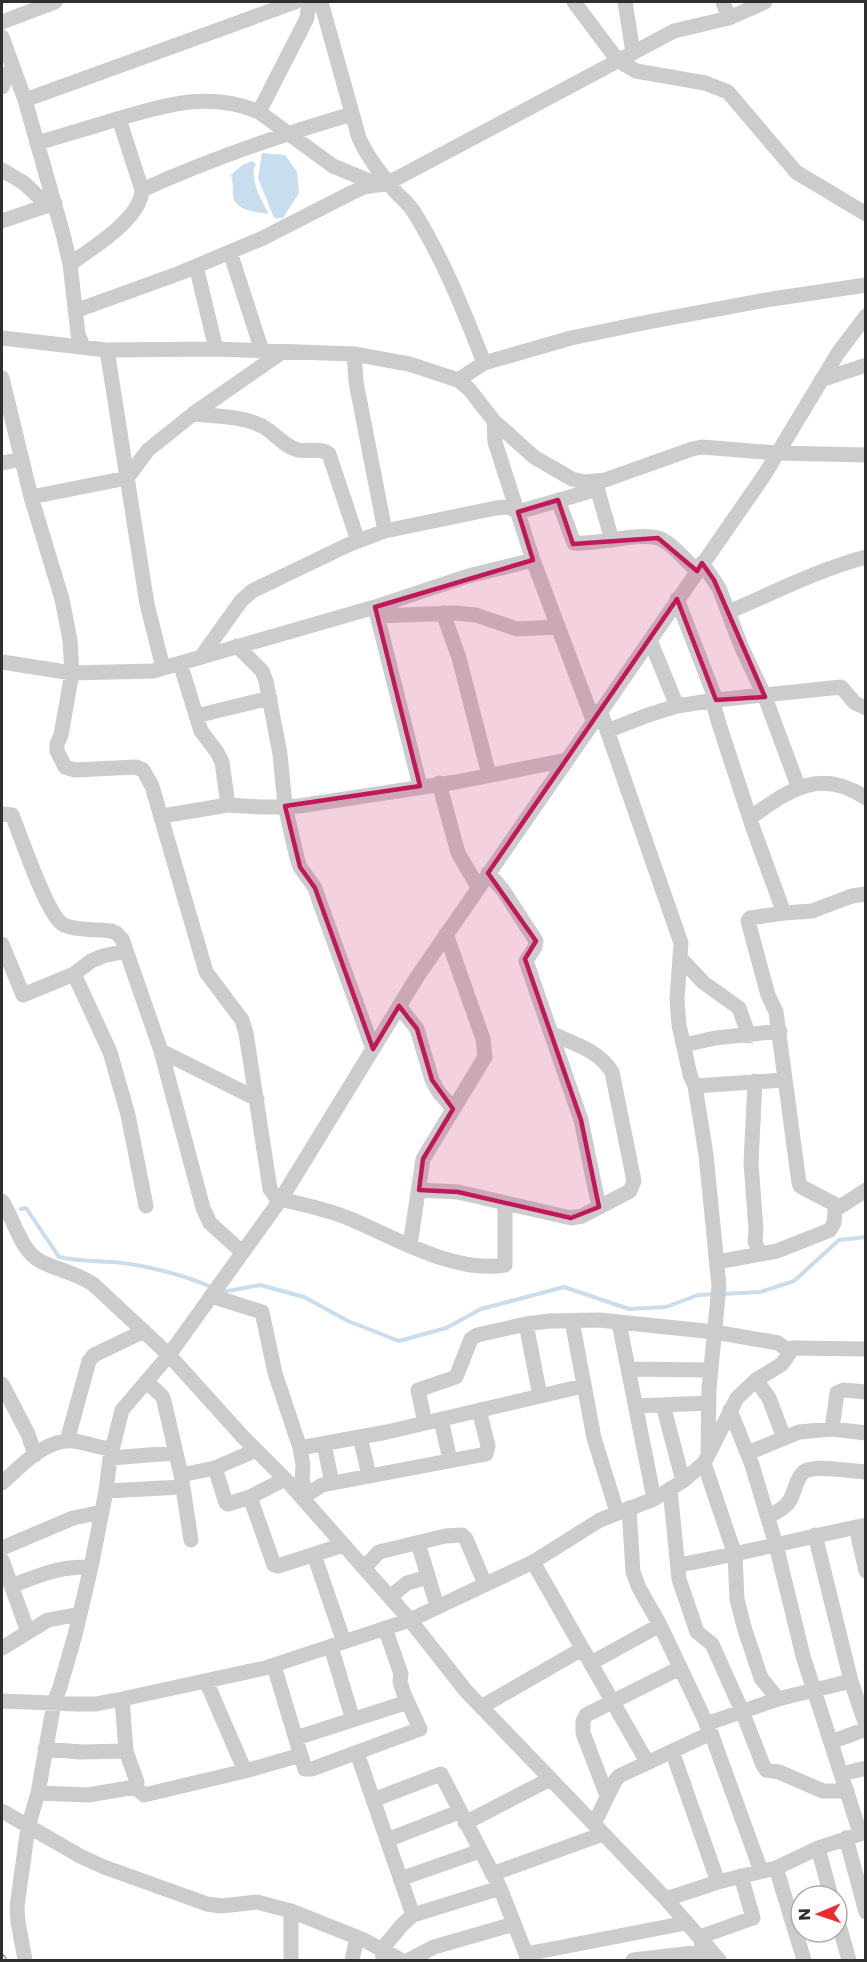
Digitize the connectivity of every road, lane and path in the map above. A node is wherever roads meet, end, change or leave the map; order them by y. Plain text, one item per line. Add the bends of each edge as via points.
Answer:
1 (55, 2) edge
2 (295, 2) edge
3 (309, 2) edge
4 (321, 2) edge
5 (574, 2) edge
6 (625, 2) edge
7 (723, 2) edge
8 (765, 2) edge
9 (729, 18) junction
10 (2, 22) edge
11 (2, 37) edge
12 (626, 57) junction
13 (12, 67) junction
14 (2, 87) edge
15 (25, 100) junction
16 (259, 112) junction
17 (352, 114) junction
18 (119, 119) junction
19 (287, 133) junction
20 (38, 143) junction
21 (2, 170) edge
22 (384, 184) junction
23 (142, 190) junction
24 (52, 204) junction
25 (866, 214) edge
26 (2, 221) edge
27 (230, 252) junction
28 (70, 264) junction
29 (196, 266) junction
30 (866, 285) edge
31 (75, 311) junction
32 (866, 316) edge
33 (2, 338) edge
34 (83, 347) junction
35 (216, 349) junction
36 (107, 350) junction
37 (262, 351) junction
38 (282, 352) junction
39 (354, 354) junction
40 (484, 363) junction
41 (866, 365) edge
42 (2, 378) edge
43 (458, 380) junction
44 (821, 381) junction
45 (193, 414) junction
46 (494, 421) junction
47 (777, 453) junction
48 (866, 455) edge
49 (22, 459) junction
50 (2, 463) edge
51 (128, 478) junction
52 (596, 485) junction
53 (31, 497) junction
54 (558, 500) junction
55 (518, 512) junction
56 (385, 531) junction
57 (612, 540) junction
58 (358, 541) junction
59 (866, 557) edge
60 (533, 560) junction
61 (699, 567) junction
62 (677, 599) junction
63 (376, 611) junction
64 (728, 612) junction
65 (443, 613) junction
66 (558, 627) junction
67 (650, 640) junction
68 (237, 646) junction
69 (201, 657) junction
70 (2, 662) edge
71 (180, 663) junction
72 (163, 668) junction
73 (72, 673) junction
74 (765, 696) junction
75 (270, 698) junction
76 (716, 700) junction
77 (677, 706) junction
78 (866, 708) edge
79 (596, 715) junction
80 (196, 716) junction
81 (607, 731) junction
82 (567, 760) junction
83 (489, 775) junction
84 (439, 783) junction
85 (420, 786) junction
86 (798, 786) junction
87 (866, 798) edge
88 (228, 805) junction
89 (285, 806) junction
90 (2, 814) edge
91 (162, 816) junction
92 (750, 818) junction
93 (488, 873) junction
94 (478, 888) junction
95 (866, 894) edge
96 (784, 913) junction
97 (446, 934) junction
98 (2, 944) edge
99 (126, 951) junction
100 (681, 960) junction
101 (74, 974) junction
102 (399, 1006) junction
103 (780, 1031) junction
104 (552, 1034) junction
105 (749, 1036) junction
106 (684, 1045) junction
107 (373, 1049) junction
108 (161, 1051) junction
109 (784, 1080) junction
110 (756, 1082) junction
111 (695, 1086) junction
112 (257, 1099) junction
113 (453, 1109) junction
114 (419, 1190) junction
115 (866, 1190) edge
116 (281, 1199) junction
117 (506, 1203) junction
118 (3, 1205) edge
119 (146, 1206) dead end
120 (838, 1206) junction
121 (599, 1207) junction
122 (410, 1245) junction
123 (242, 1252) junction
124 (759, 1254) junction
125 (717, 1262) junction
126 (211, 1296) junction
127 (572, 1321) junction
128 (619, 1323) junction
129 (526, 1324) junction
130 (144, 1331) junction
131 (715, 1332) junction
132 (866, 1349) edge
133 (789, 1351) junction
134 (169, 1355) junction
135 (628, 1369) junction
136 (711, 1370) junction
137 (756, 1380) junction
138 (147, 1382) junction
139 (2, 1383) edge
140 (584, 1386) junction
141 (866, 1392) edge
142 (540, 1396) junction
143 (709, 1403) junction
144 (663, 1405) junction
145 (636, 1406) junction
146 (479, 1410) junction
147 (730, 1410) junction
148 (441, 1419) junction
149 (425, 1423) junction
150 (832, 1429) junction
151 (866, 1433) edge
152 (360, 1437) junction
153 (784, 1438) junction
154 (67, 1441) junction
155 (324, 1444) junction
156 (300, 1448) junction
157 (256, 1450) junction
158 (111, 1453) junction
159 (175, 1453) junction
160 (748, 1453) junction
161 (35, 1455) junction
162 (706, 1458) junction
163 (450, 1460) junction
164 (215, 1468) junction
165 (866, 1472) edge
166 (369, 1475) junction
167 (285, 1479) junction
168 (2, 1480) edge
169 (182, 1481) junction
170 (332, 1483) junction
171 (677, 1485) junction
172 (106, 1491) junction
173 (304, 1496) junction
174 (250, 1497) junction
175 (654, 1498) junction
176 (623, 1510) junction
177 (102, 1512) junction
178 (768, 1517) junction
179 (861, 1526) edge
180 (815, 1535) junction
181 (191, 1540) dead end
182 (418, 1543) junction
183 (344, 1545) junction
184 (776, 1545) junction
185 (2, 1548) edge
186 (314, 1555) junction
187 (735, 1555) junction
188 (2, 1560) edge
189 (533, 1562) junction
190 (678, 1565) junction
191 (91, 1567) junction
192 (364, 1568) junction
193 (866, 1571) edge
194 (428, 1577) junction
195 (485, 1584) junction
196 (11, 1586) junction
197 (390, 1597) junction
198 (437, 1606) junction
199 (80, 1614) junction
200 (410, 1620) junction
201 (660, 1625) junction
202 (385, 1628) junction
203 (28, 1632) junction
204 (337, 1644) junction
205 (2, 1648) edge
206 (582, 1649) junction
207 (591, 1664) junction
208 (274, 1666) junction
209 (680, 1668) junction
210 (206, 1681) junction
211 (851, 1681) junction
212 (815, 1690) junction
213 (122, 1699) junction
214 (778, 1699) junction
215 (2, 1701) edge
216 (54, 1702) junction
217 (408, 1702) junction
218 (613, 1702) junction
219 (481, 1707) junction
220 (742, 1711) junction
221 (353, 1720) junction
222 (866, 1727) edge
223 (708, 1728) junction
224 (296, 1738) junction
225 (831, 1742) junction
226 (45, 1749) junction
227 (672, 1751) junction
228 (126, 1752) junction
229 (357, 1753) junction
230 (301, 1755) junction
231 (647, 1762) junction
232 (866, 1768) edge
233 (245, 1771) junction
234 (842, 1774) junction
235 (550, 1779) junction
236 (135, 1787) junction
237 (847, 1791) junction
238 (38, 1792) junction
239 (607, 1796) junction
240 (373, 1800) junction
241 (2, 1811) edge
242 (462, 1817) junction
243 (28, 1827) junction
244 (599, 1829) junction
245 (857, 1834) edge
246 (387, 1839) junction
247 (818, 1848) junction
248 (480, 1851) junction
249 (776, 1868) junction
250 (761, 1871) junction
251 (492, 1874) junction
252 (741, 1876) junction
253 (400, 1879) junction
254 (718, 1882) junction
255 (828, 1884) edge
256 (500, 1888) junction
257 (666, 1899) junction
258 (291, 1911) junction
259 (866, 1912) edge
260 (413, 1915) junction
261 (686, 1923) junction
262 (514, 1924) junction
263 (629, 1934) junction
264 (357, 1937) junction
265 (844, 1944) edge
266 (702, 1950) edge
267 (383, 1955) edge
268 (527, 1957) edge
269 (25, 1960) edge
270 (291, 1960) edge
271 (352, 1960) edge
272 (401, 1960) edge
273 (409, 1960) edge
274 (633, 1960) edge
275 (719, 1960) edge
276 (804, 1960) edge
277 (849, 1960) edge

1 - 10 street
2 - 15 street
3 - 16 street via 307,18
4 - 17 street
5 - 12 street via 613,54
6 - 12 street
7 - 9 street
8 - 9 street
9 - 12 street via 674,31
11 - 13 street
12 - 22 street
12 - 25 street via 636,71 705,83 728,92 796,172
13 - 14 street
13 - 15 street
15 - 20 street
16 - 18 street via 222,101 207,101 167,104
16 - 19 street
17 - 19 street
17 - 22 street via 366,154
18 - 20 street
18 - 23 street
19 - 22 street via 333,166
19 - 23 street
20 - 24 street
21 - 24 street
22 - 27 street via 351,193
22 - 40 street via 411,209 424,230 462,306
23 - 28 street via 139,203 123,222
24 - 26 street
24 - 28 street
27 - 29 street
27 - 37 street
28 - 31 street
29 - 31 street
29 - 35 street
30 - 40 street via 648,322
31 - 34 street
32 - 44 street
33 - 34 street
34 - 36 street
35 - 36 street
35 - 37 street
36 - 51 street
37 - 38 street
38 - 39 street
38 - 45 street
39 - 43 street via 409,364
39 - 56 street
40 - 43 street
41 - 44 street
42 - 49 street
43 - 46 street
44 - 47 street
45 - 51 street via 148,450
45 - 58 street via 236,418 262,426 298,450 330,454
46 - 52 street via 534,457 572,479
46 - 55 street via 495,442
47 - 48 street
47 - 52 street via 702,447
47 - 61 street
49 - 50 street
49 - 53 street
51 - 53 street
51 - 72 street via 147,604
52 - 54 street
52 - 57 street
53 - 73 street via 62,599
54 - 55 street
54 - 57 street via 573,542
55 - 56 street via 509,507 496,508
55 - 60 street
56 - 58 street
57 - 61 street via 658,538
58 - 69 street via 252,591 235,608
59 - 64 street via 790,584
60 - 63 street via 468,576
60 - 66 street
61 - 62 street
61 - 64 street via 719,588
62 - 67 street
62 - 76 street
63 - 65 street
63 - 68 street
63 - 85 street
64 - 74 street
65 - 66 street via 476,615 517,629
65 - 83 street via 459,658
66 - 79 street
67 - 77 street
67 - 79 street
68 - 69 street
68 - 75 street via 262,671
69 - 71 street
70 - 73 street
71 - 72 street
71 - 80 street
72 - 73 street
73 - 91 street via 57,744 65,767 143,770
74 - 76 street
74 - 78 street via 841,687 855,703
74 - 86 street
75 - 80 street
75 - 89 street
76 - 77 street
76 - 92 street via 714,706
77 - 81 street
79 - 81 street
79 - 82 street
80 - 88 street via 201,731 222,762
81 - 100 street via 681,943
82 - 83 street
82 - 93 street
83 - 84 street
84 - 85 street
84 - 94 street via 458,853
85 - 89 street
86 - 87 street via 836,783
86 - 92 street
88 - 89 street
88 - 91 street
89 - 107 street via 300,867 315,888
90 - 99 street via 12,815 46,900 61,924 116,933
91 - 112 street via 206,972 242,1020
92 - 96 street
93 - 94 street
93 - 104 street via 536,941 525,961
94 - 97 street
95 - 96 street via 812,911
96 - 103 street via 748,921
97 - 102 street
97 - 113 street via 485,1047 485,1057
98 - 101 street via 23,995
99 - 101 street via 91,961
99 - 108 street
100 - 105 street via 704,983 739,1008
100 - 106 street via 677,999
101 - 119 street via 110,1052 128,1115
102 - 107 street
102 - 113 street via 417,1029 432,1080
103 - 105 street
103 - 109 street
104 - 121 street via 581,1120
104 - 121 street via 594,1052 612,1072 634,1181 630,1191
105 - 106 street
106 - 111 street
107 - 116 street
108 - 112 street
108 - 123 street via 206,1217
109 - 110 street
109 - 120 street via 799,1184
110 - 111 street
110 - 124 street via 751,1163 754,1241
111 - 125 street
112 - 116 street via 270,1190
113 - 114 street via 423,1159
114 - 117 street via 459,1192
114 - 122 street
115 - 120 street
116 - 122 street via 345,1217
116 - 123 street
117 - 121 street via 571,1218
117 - 122 street via 503,1266 461,1263
118 - 130 street via 24,1243 39,1260 93,1284
120 - 124 street via 830,1230
123 - 126 street
124 - 125 street
125 - 131 street
126 - 134 street
126 - 156 street via 262,1312 275,1373
127 - 128 street
127 - 129 street
127 - 140 street
128 - 131 street
128 - 135 street
129 - 142 street
129 - 149 street via 477,1335 471,1339 456,1377 418,1390
130 - 134 street
130 - 154 street via 89,1361
131 - 133 street via 778,1343
131 - 136 street
132 - 133 street via 797,1347
133 - 137 street via 782,1364
134 - 138 street
134 - 157 street
135 - 136 street
135 - 145 street
136 - 143 street
137 - 147 street
137 - 153 street via 769,1398
138 - 158 street via 122,1410
138 - 159 street via 163,1399
139 - 161 street
140 - 142 street
140 - 176 street via 599,1454
141 - 150 street via 837,1393
142 - 146 street
143 - 144 street
143 - 162 street
144 - 145 street
144 - 171 street
145 - 175 street
146 - 148 street
146 - 163 street via 488,1451
147 - 160 street
147 - 162 street
148 - 149 street
148 - 163 street
149 - 152 street
150 - 151 street
150 - 153 street via 799,1431
152 - 155 street
152 - 166 street
153 - 160 street
154 - 158 street
154 - 161 street
155 - 156 street
155 - 170 street
156 - 173 street
157 - 164 street
157 - 167 street
158 - 159 street
158 - 172 street
159 - 169 street
160 - 178 street
161 - 168 street
162 - 171 street
162 - 187 street
163 - 166 street
164 - 169 street
164 - 174 street via 226,1503
165 - 178 street via 806,1471 800,1475 790,1502
166 - 170 street
167 - 173 street
167 - 174 street
169 - 172 street
169 - 181 street
170 - 173 street
171 - 175 street
171 - 190 street
172 - 177 street
173 - 183 street
174 - 186 street via 274,1565
175 - 176 street
176 - 189 street
176 - 201 street via 633,1572
177 - 185 street via 73,1518
177 - 191 street
178 - 184 street
179 - 180 street
179 - 193 street
180 - 184 street
180 - 211 street
182 - 192 street via 379,1552
182 - 194 street
182 - 195 street via 462,1535
183 - 186 street
183 - 192 street
184 - 187 street
184 - 212 street
186 - 204 street
187 - 190 street
187 - 214 street via 737,1599 744,1628 761,1678
188 - 196 street
189 - 195 street
189 - 206 street
190 - 220 street via 679,1579 698,1632 712,1644
191 - 196 street via 70,1566
191 - 199 street
192 - 197 street
194 - 197 street via 407,1583
194 - 198 street
195 - 198 street
196 - 203 street
197 - 200 street
198 - 200 street
199 - 203 street via 48,1620
199 - 216 street
200 - 202 street
200 - 219 street
201 - 207 street
201 - 209 street
202 - 204 street
202 - 217 street
203 - 205 street
204 - 208 street
204 - 221 street
206 - 207 street
206 - 219 street
207 - 218 street
208 - 210 street
208 - 224 street
209 - 218 street
209 - 223 street
210 - 213 street
210 - 233 street
211 - 212 street
211 - 222 street
212 - 214 street
212 - 225 street
213 - 216 street via 96,1704
213 - 228 street
214 - 220 street
215 - 216 street
216 - 226 street
217 - 221 street
217 - 229 street via 419,1731
218 - 231 street
218 - 239 street via 586,1716 582,1727
219 - 235 street
220 - 223 street
220 - 237 street via 766,1770 823,1791
221 - 224 street
222 - 225 street
223 - 227 street
223 - 250 street
224 - 230 street
225 - 234 street
226 - 228 street
226 - 238 street
227 - 231 street
227 - 254 street
228 - 236 street via 137,1782
229 - 230 street via 308,1770
229 - 240 street
230 - 233 street
231 - 239 street via 619,1776
232 - 234 street
233 - 236 street via 144,1795
234 - 237 street
235 - 242 street
235 - 244 street
236 - 238 street via 88,1795
237 - 245 street
238 - 243 street
239 - 244 street
240 - 242 street via 440,1774
240 - 246 street
241 - 243 street
242 - 246 street
242 - 248 street
243 - 258 street via 104,1867 207,1904 257,1902
243 - 269 street via 17,1907
244 - 251 street
244 - 257 street
245 - 247 street
245 - 259 street
246 - 253 street
247 - 249 street
247 - 255 street
248 - 251 street
248 - 253 street
249 - 250 street
249 - 276 street
250 - 252 street
251 - 256 street
252 - 254 street
252 - 266 street via 752,1919 707,1934
253 - 260 street
254 - 257 street
256 - 260 street
256 - 262 street
257 - 261 street
258 - 264 street
258 - 270 street
260 - 267 street
261 - 263 street
261 - 266 street
262 - 268 street
262 - 273 street via 434,1947
263 - 268 street
263 - 274 street
264 - 267 street
264 - 271 street
265 - 277 street
266 - 274 street
266 - 275 street
267 - 272 street

